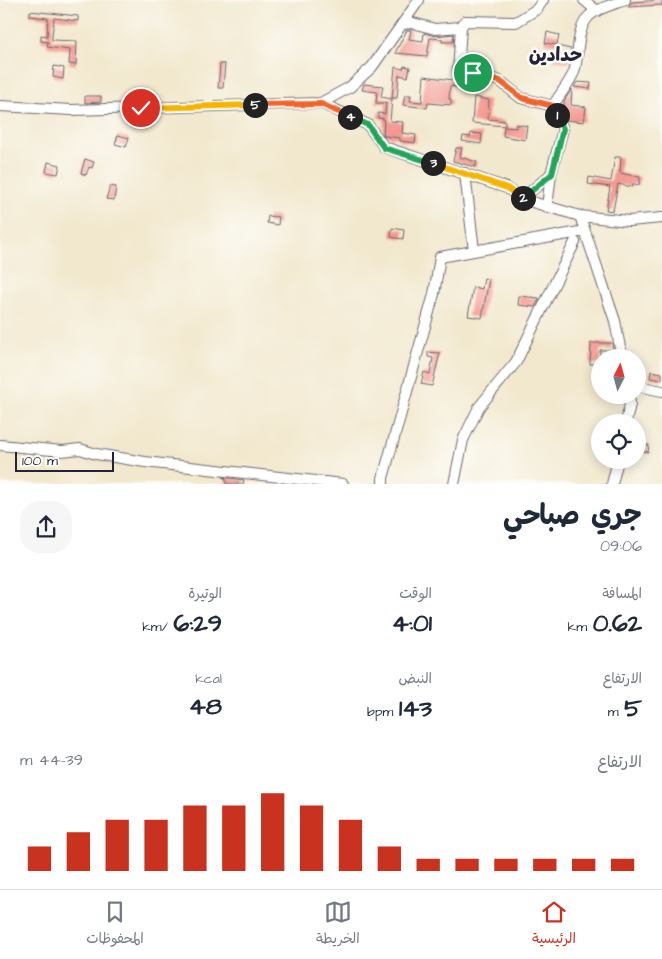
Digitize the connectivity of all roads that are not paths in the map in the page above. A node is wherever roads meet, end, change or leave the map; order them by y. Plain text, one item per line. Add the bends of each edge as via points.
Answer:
1 (418, 0) edge
2 (544, 0) edge
3 (584, 0) edge
4 (625, 0) edge
5 (610, 3) edge
6 (598, 11) junction
7 (402, 24) junction
8 (461, 27) junction
9 (321, 104) junction
10 (0, 106) edge
11 (553, 106) junction
12 (465, 174) junction
13 (552, 174) junction
14 (522, 199) junction
15 (547, 207) junction
16 (580, 216) junction
17 (662, 218) edge
18 (585, 231) junction
19 (562, 235) junction
20 (575, 242) junction
21 (474, 251) junction
22 (591, 252) junction
23 (620, 349) edge
24 (646, 388) edge
25 (662, 391) edge
26 (0, 445) edge
27 (616, 469) edge
28 (343, 484) edge
29 (384, 484) edge
30 (454, 484) edge
31 (612, 484) edge

1 - 7 street
2 - 8 street via 537,9 516,22 465,21
3 - 6 street
4 - 5 street
5 - 6 street
6 - 11 street via 590,15 582,29 574,72
7 - 8 street via 435,29
7 - 9 street via 372,67 350,87
8 - 11 street via 458,71 500,81 522,98
9 - 10 street via 72,110
9 - 12 street via 368,125 384,148
11 - 13 street via 563,129
12 - 14 street via 507,188
12 - 21 street
13 - 14 street
13 - 15 street
14 - 15 street
15 - 16 street
16 - 17 street via 629,221
16 - 18 street
18 - 19 street
18 - 22 street
19 - 20 street
19 - 21 street
20 - 22 street
20 - 30 street via 516,362 479,407 463,440
21 - 29 street via 440,258 434,294
22 - 23 street via 615,321
24 - 25 street
26 - 28 street via 62,451 80,449 145,462
27 - 31 street

